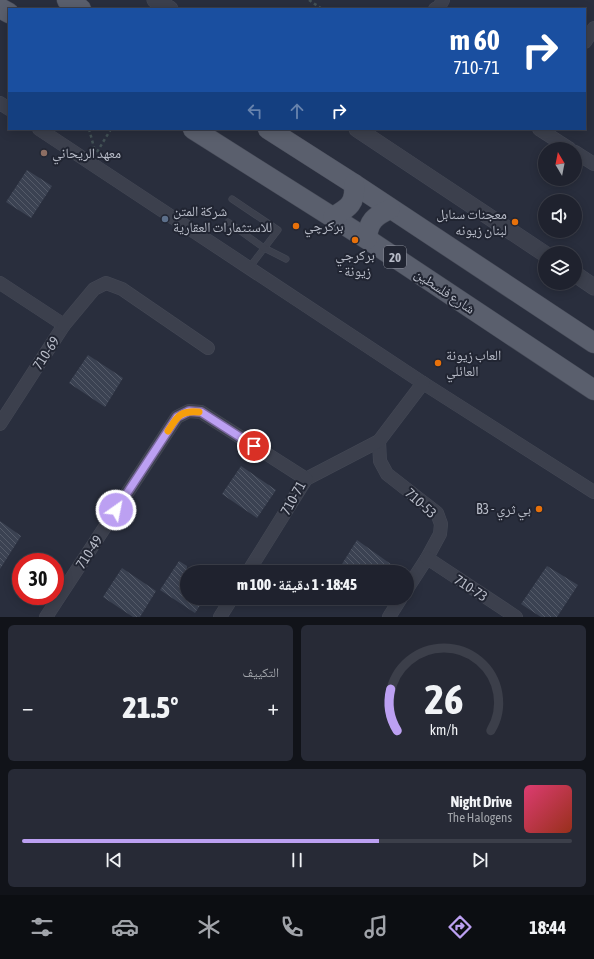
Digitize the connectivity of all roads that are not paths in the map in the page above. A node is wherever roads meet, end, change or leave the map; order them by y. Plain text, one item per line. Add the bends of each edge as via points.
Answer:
1 (67, 0) edge
2 (155, 0) edge
3 (79, 8) edge
4 (168, 8) edge
5 (594, 28) edge
6 (586, 40) edge
7 (41, 130) edge
8 (195, 130) edge
9 (270, 130) edge
10 (359, 130) edge
11 (541, 130) edge
12 (559, 142) edge
13 (582, 156) edge
14 (594, 164) edge
15 (354, 184) junction
16 (232, 199) dead end
17 (390, 209) junction
18 (333, 217) junction
19 (228, 222) dead end
20 (367, 239) junction
21 (264, 248) junction
22 (538, 249) edge
23 (286, 259) dead end
24 (249, 268) junction
25 (582, 279) edge
26 (0, 283) edge
27 (594, 287) edge
28 (64, 325) junction
29 (594, 342) edge
30 (208, 348) dead end
31 (423, 383) junction
32 (594, 390) edge
33 (189, 411) joint
34 (0, 424) edge
35 (379, 441) junction
36 (306, 479) junction
37 (594, 492) edge
38 (427, 558) junction
39 (252, 565) edge
40 (414, 578) edge
41 (228, 605) edge
42 (397, 605) edge
43 (46, 617) edge
44 (220, 617) edge
45 (389, 617) edge
46 (516, 617) edge

1 - 3 main road
2 - 4 street
5 - 6 street
7 - 24 street
8 - 18 main road, شارع فلسطين / 20
9 - 15 main road
10 - 22 street
11 - 12 street
13 - 14 street
15 - 17 main road
15 - 18 main road via 355,194 351,203
16 - 21 lane via 278,230
17 - 20 main road via 380,213 371,222
17 - 29 main road
18 - 20 main road, شارع فلسطين / 20
19 - 21 lane
20 - 32 main road, شارع فلسطين / 20
21 - 23 lane
21 - 24 lane
24 - 31 street
25 - 27 street
26 - 28 street, 710-69
28 - 30 street via 94,289 106,283 122,289
28 - 34 street, 710-69
31 - 35 street
31 - 37 street
33 - 36 street, 710-71 via 201,412
33 - 43 street, 710-49 via 177,417
35 - 36 street
35 - 38 street, 710-53 via 380,461 387,474 436,513 441,524 440,534
36 - 39 street, 710-71
38 - 40 street, 710-53
38 - 46 street, 710-73
41 - 44 street
42 - 45 street

